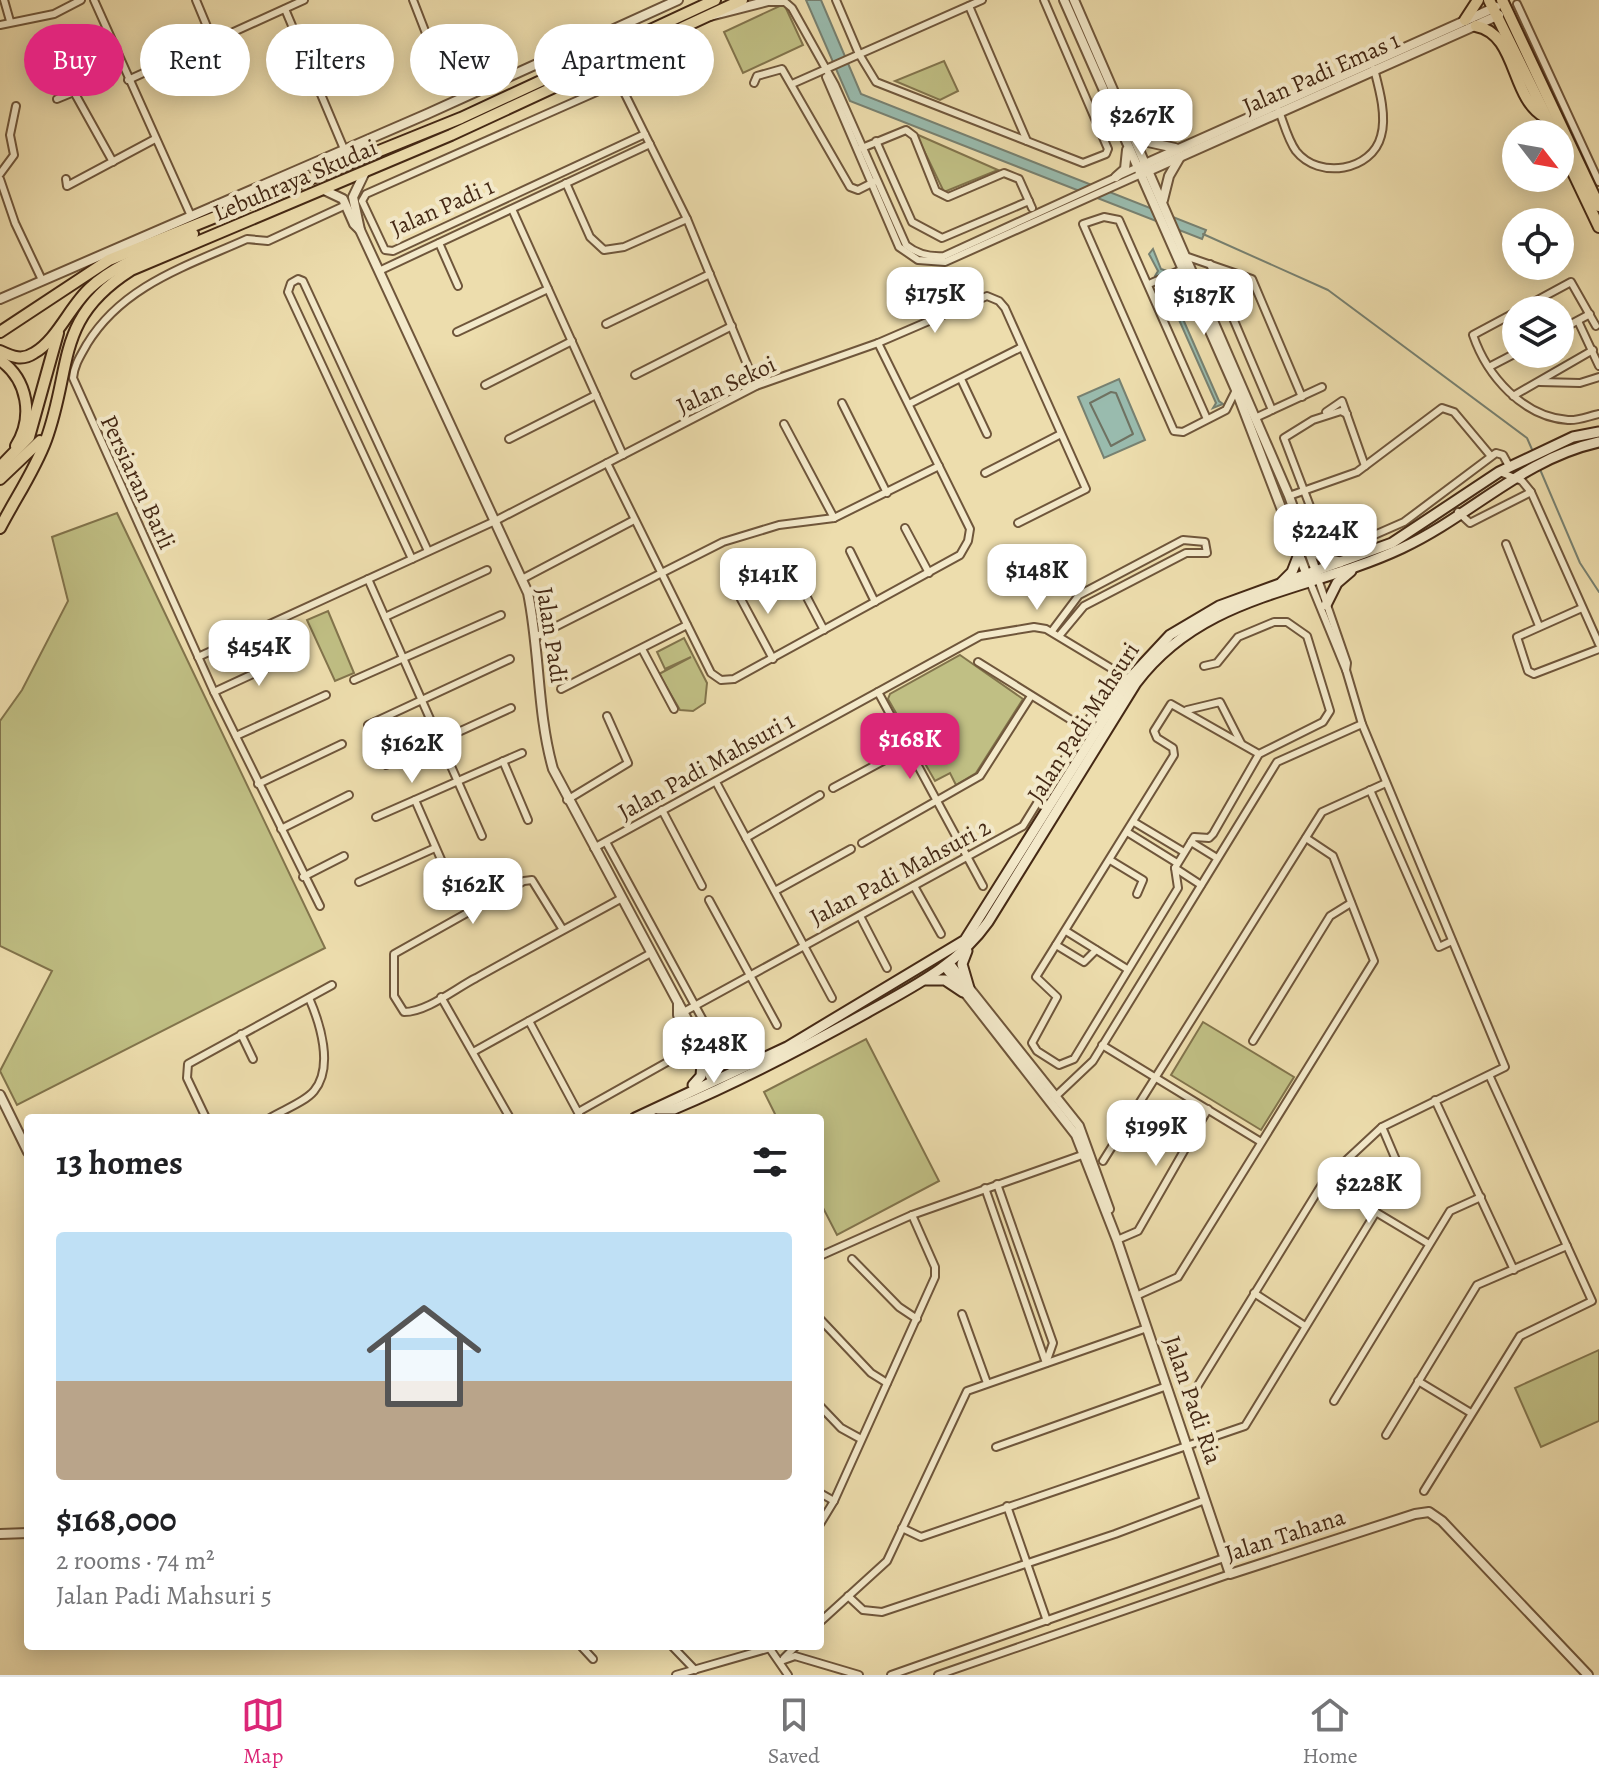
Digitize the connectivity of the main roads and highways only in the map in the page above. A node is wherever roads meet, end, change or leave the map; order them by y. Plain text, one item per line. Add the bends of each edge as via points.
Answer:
1 (715, 0) edge
2 (742, 0) edge
3 (1478, 0) edge
4 (1503, 6) edge
5 (1465, 20) road end
6 (1476, 26) road end
7 (1547, 118) joint
8 (1574, 174) edge
9 (1599, 206) edge
10 (237, 210) junction
11 (1599, 227) edge
12 (64, 317) junction
13 (0, 332) edge
14 (0, 351) edge
15 (0, 360) edge
16 (49, 430) junction
17 (1599, 432) edge
18 (1599, 442) edge
19 (1548, 453) junction
20 (1529, 462) junction
21 (0, 464) edge
22 (0, 479) edge
23 (0, 528) edge
24 (1306, 543) road end
25 (1299, 554) road end
26 (1340, 562) junction
27 (1357, 566) junction
28 (1313, 577) junction
29 (1280, 584) junction
30 (1326, 605) road end
31 (1132, 681) junction
32 (956, 947) junction
33 (968, 948) junction
34 (946, 964) junction
35 (923, 980) junction
36 (901, 981) junction
37 (702, 1063) road end
38 (766, 1069) junction
39 (716, 1080) junction
40 (688, 1091) junction
41 (663, 1109) junction
42 (648, 1114) edge

1 - 10 main road, Lebuhraya Skudai via 461,118
2 - 16 main road, Lebuhraya Skudai via 365,172 131,270 112,282 74,327
3 - 5 main road
4 - 7 main road
4 - 9 main road
6 - 7 main road via 1498,37 1531,106
8 - 11 main road
10 - 12 main road via 110,273
10 - 13 main road, Lebuhraya Skudai via 109,260
12 - 14 main road via 32,355 21,359
12 - 21 main road via 29,437
15 - 21 main road via 21,384 26,415 19,440
16 - 22 main road
16 - 23 main road, Lebuhraya Skudai
17 - 19 main road, Jalan Padi Mahsuri via 1576,436
18 - 19 main road, Jalan Padi Mahsuri
19 - 20 main road, Jalan Padi Mahsuri
20 - 26 main road, Jalan Padi Mahsuri via 1499,472 1409,535
20 - 27 main road, Jalan Padi Mahsuri via 1402,548
24 - 26 main road via 1321,557
25 - 29 main road
26 - 28 main road, Jalan Padi Mahsuri
27 - 28 main road, Jalan Padi Mahsuri
27 - 30 main road via 1337,583
28 - 29 main road, Jalan Padi Mahsuri
28 - 31 main road, Jalan Padi Mahsuri via 1190,629
29 - 31 main road, Jalan Padi Mahsuri via 1195,617 1153,649
31 - 32 main road, Jalan Padi Mahsuri via 982,919
31 - 33 main road, Jalan Padi Mahsuri
32 - 34 main road
32 - 36 main road, Jalan Padi Mahsuri
33 - 34 main road, Jalan Padi Mahsuri
33 - 35 main road via 962,964 966,990 942,979
34 - 35 main road, Jalan Padi Mahsuri
34 - 36 main road
35 - 38 main road, Jalan Padi Mahsuri
36 - 39 main road, Jalan Padi Mahsuri via 787,1047
37 - 40 main road via 701,1076
38 - 39 main road
38 - 41 main road, Jalan Padi Mahsuri
39 - 40 main road, Jalan Padi Mahsuri
39 - 41 main road
40 - 41 main road, Jalan Padi Mahsuri
41 - 42 main road, Jalan Padi Mahsuri

